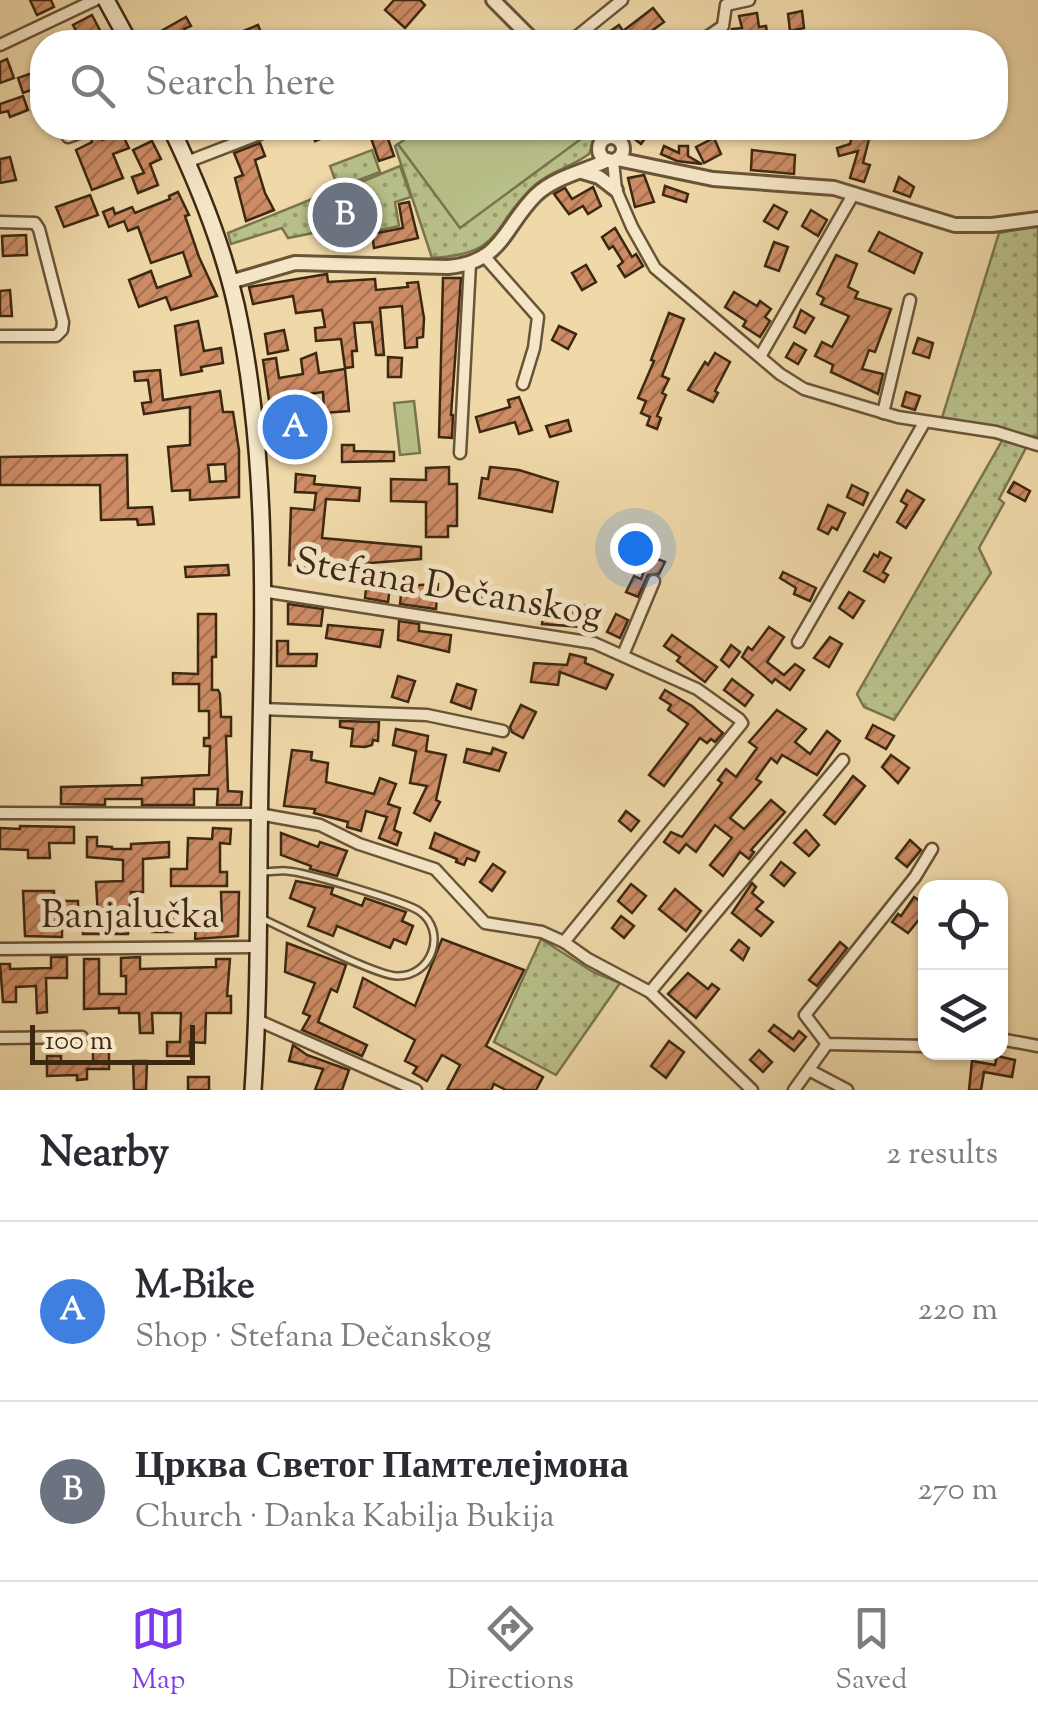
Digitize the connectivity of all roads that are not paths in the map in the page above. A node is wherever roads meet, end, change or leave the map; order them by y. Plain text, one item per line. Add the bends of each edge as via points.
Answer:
1 (95, 0) edge
2 (106, 0) edge
3 (622, 0) edge
4 (750, 0) edge
5 (495, 1) edge
6 (32, 30) edge
7 (122, 30) edge
8 (523, 30) edge
9 (585, 30) edge
10 (717, 30) edge
11 (30, 31) edge
12 (0, 45) edge
13 (177, 140) edge
14 (244, 140) edge
15 (602, 140) edge
16 (606, 140) edge
17 (613, 140) edge
18 (621, 140) edge
19 (607, 155) junction
20 (187, 162) junction
21 (655, 165) junction
22 (576, 174) junction
23 (616, 190) junction
24 (854, 193) junction
25 (1038, 219) edge
26 (0, 222) edge
27 (485, 257) junction
28 (470, 264) junction
29 (230, 282) junction
30 (910, 300) dead end
31 (0, 336) edge
32 (761, 355) junction
33 (523, 384) dead end
34 (883, 412) junction
35 (924, 423) junction
36 (256, 441) junction
37 (297, 444) dead end
38 (1038, 444) edge
39 (460, 453) dead end
40 (654, 581) dead end
41 (262, 592) junction
42 (798, 642) dead end
43 (622, 655) junction
44 (261, 708) junction
45 (503, 730) dead end
46 (844, 760) dead end
47 (0, 813) edge
48 (259, 814) junction
49 (932, 849) dead end
50 (260, 873) junction
51 (261, 918) junction
52 (564, 942) junction
53 (260, 948) junction
54 (0, 949) edge
55 (650, 992) junction
56 (258, 1020) junction
57 (82, 1037) dead end
58 (0, 1038) edge
59 (1008, 1040) edge
60 (827, 1044) junction
61 (918, 1046) edge
62 (1038, 1046) edge
63 (808, 1070) junction
64 (253, 1090) edge
65 (416, 1090) edge
66 (752, 1090) edge
67 (794, 1090) edge
68 (847, 1090) edge

1 - 6 street
2 - 7 main road
3 - 9 street
4 - 10 street via 726,5
5 - 8 street
11 - 12 street
13 - 20 main road, Stefana Dečanskog
14 - 20 street
15 - 19 street
16 - 19 street
17 - 19 street
18 - 21 street
19 - 21 street
19 - 22 street
19 - 23 street
20 - 29 main road, Stefana Dečanskog
21 - 24 street via 713,179
22 - 23 street via 599,177
22 - 27 street via 537,194
23 - 32 street via 655,268
24 - 25 street via 955,224
24 - 32 street
26 - 31 street via 35,223 63,322 56,336
27 - 28 street
27 - 33 street via 538,317
28 - 29 street via 294,264
28 - 39 street
29 - 36 main road, Stefana Dečanskog
30 - 34 street
32 - 34 street via 804,389
34 - 35 street
35 - 38 street
35 - 42 street
36 - 37 lane
36 - 41 main road, Stefana Dečanskog
40 - 43 street
41 - 43 street, Stefana Dečanskog via 594,643
41 - 44 main road, Stefana Dečanskog
43 - 52 street, Stefana Dečanskog via 697,688 742,723
44 - 45 street via 427,715
44 - 48 main road, Stefana Dečanskog
46 - 55 street
47 - 48 street
48 - 50 main road, Stefana Dečanskog
48 - 52 street via 320,825 436,869 485,922
49 - 60 street via 806,1015
50 - 51 main road, Stefana Dečanskog
50 - 51 lane via 290,871 411,906 427,918 434,945 421,968 392,976
51 - 53 main road, Stefana Dečanskog
52 - 55 street
53 - 54 street, Banjalučka
53 - 56 main road, Stefana Dečanskog
55 - 66 street
56 - 64 main road, Stefana Dečanskog
56 - 65 street
57 - 58 street
59 - 62 street
60 - 61 street
60 - 63 street
63 - 67 street
63 - 68 street

